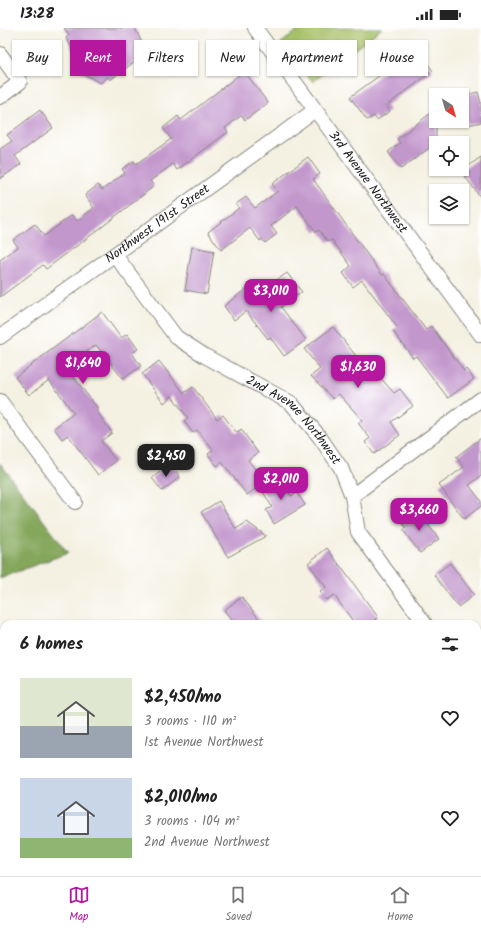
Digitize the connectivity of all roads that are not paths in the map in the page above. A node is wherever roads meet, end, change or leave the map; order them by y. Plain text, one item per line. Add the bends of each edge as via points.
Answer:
1 (255, 28) edge
2 (0, 54) edge
3 (0, 97) edge
4 (315, 110) junction
5 (115, 255) junction
6 (481, 335) edge
7 (0, 337) edge
8 (481, 399) edge
9 (0, 402) edge
10 (352, 496) junction
11 (75, 502) dead end
12 (422, 620) edge

1 - 4 street, 3rd Avenue Northwest
2 - 3 street via 20,82
4 - 5 street, Northwest 191st Street
4 - 6 street, 3rd Avenue Northwest
5 - 7 street, Northwest 191st Street
5 - 10 street, 2nd Avenue Northwest via 176,337 205,356 291,403 319,436 341,468
8 - 10 street
9 - 11 street
10 - 12 street, 2nd Avenue Northwest via 358,532

